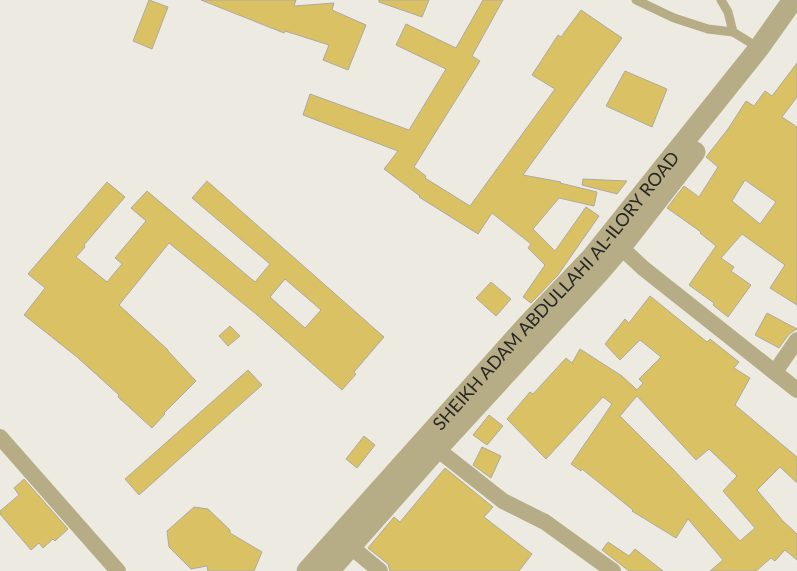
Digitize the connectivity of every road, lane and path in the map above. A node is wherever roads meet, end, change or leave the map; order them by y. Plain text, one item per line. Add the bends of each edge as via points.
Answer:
1 (636, 0) edge
2 (722, 0) edge
3 (793, 0) edge
4 (797, 19) edge
5 (733, 32) junction
6 (760, 48) junction
7 (615, 242) junction
8 (797, 340) edge
9 (775, 372) junction
10 (797, 390) edge
11 (0, 437) edge
12 (437, 449) junction
13 (350, 546) junction
14 (118, 571) edge
15 (307, 571) edge
16 (329, 571) edge
17 (380, 571) edge
18 (613, 571) edge

1 - 5 lane via 674,18 708,29
2 - 5 lane
3 - 6 street, SHEIKH ADAM ABDULLAHI AL-ILORY ROAD
4 - 7 street, SHEIKH ADAM ABDULLAHI AL-ILORY ROAD
5 - 6 lane
6 - 7 street, SHEIKH ADAM ABDULLAHI AL-ILORY ROAD
7 - 9 street via 643,268
7 - 12 street, SHEIKH ADAM ABDULLAHI AL-ILORY ROAD
7 - 15 street, SHEIKH ADAM ABDULLAHI AL-ILORY ROAD via 591,258 527,325
8 - 9 street
9 - 10 street
11 - 14 street
12 - 13 street, SHEIKH ADAM ABDULLAHI AL-ILORY ROAD
12 - 18 street via 503,501 545,522
13 - 16 street, SHEIKH ADAM ABDULLAHI AL-ILORY ROAD
13 - 17 street

